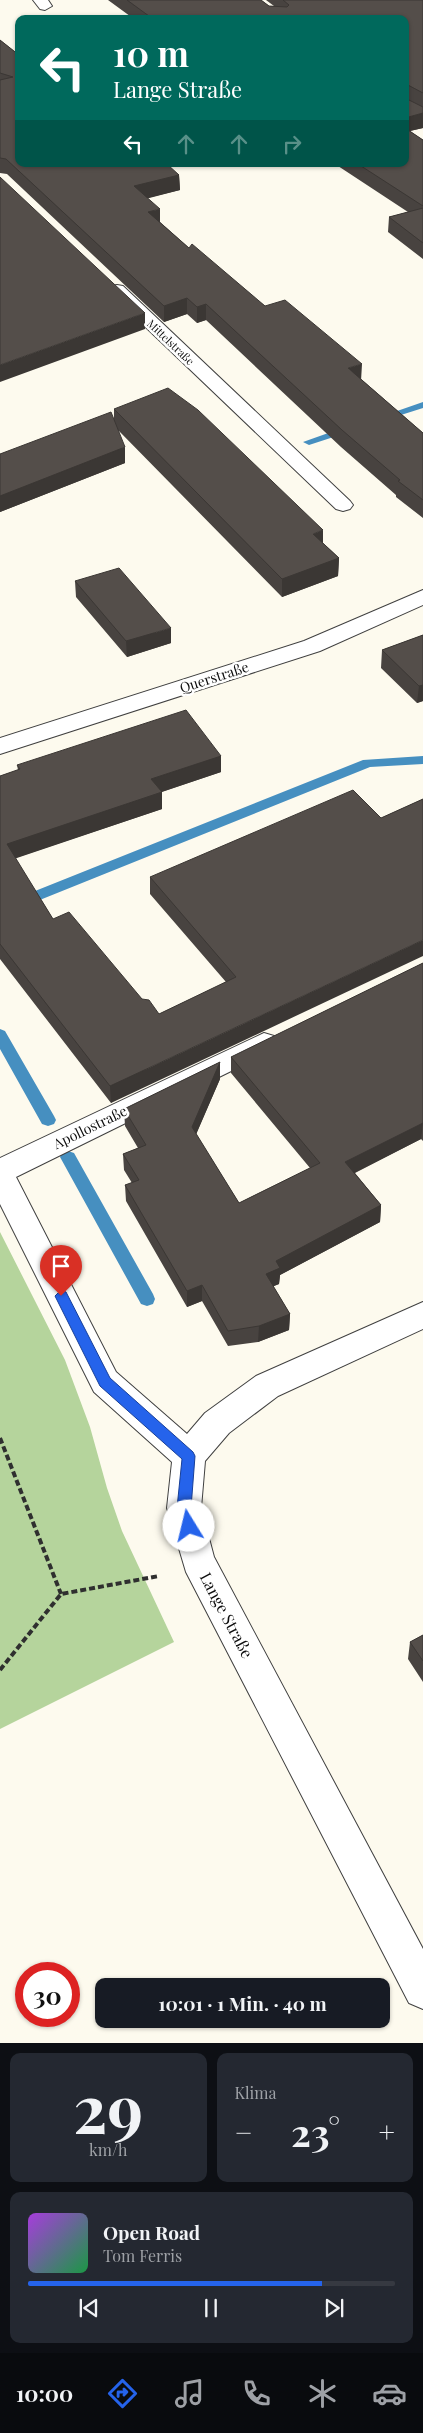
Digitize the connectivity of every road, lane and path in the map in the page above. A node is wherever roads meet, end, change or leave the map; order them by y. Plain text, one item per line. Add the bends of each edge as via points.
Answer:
1 (107, 281) edge
2 (343, 505) dead end
3 (423, 596) edge
4 (0, 746) edge
5 (288, 1032) edge
6 (0, 1173) edge
7 (423, 1315) edge
8 (0, 1438) edge
9 (189, 1456) junction
10 (198, 1560) junction
11 (61, 1594) junction
12 (0, 1670) edge
13 (423, 1989) edge

1 - 2 street, Mittelstraße
3 - 4 street, Querstraße via 312,646
5 - 6 street, Apollostraße
6 - 9 street via 105,1382
7 - 9 street via 267,1386 218,1423
8 - 11 path
9 - 10 street, Lange Straße via 184,1508
10 - 11 path via 146,1580
10 - 13 street, Lange Straße
11 - 12 path

